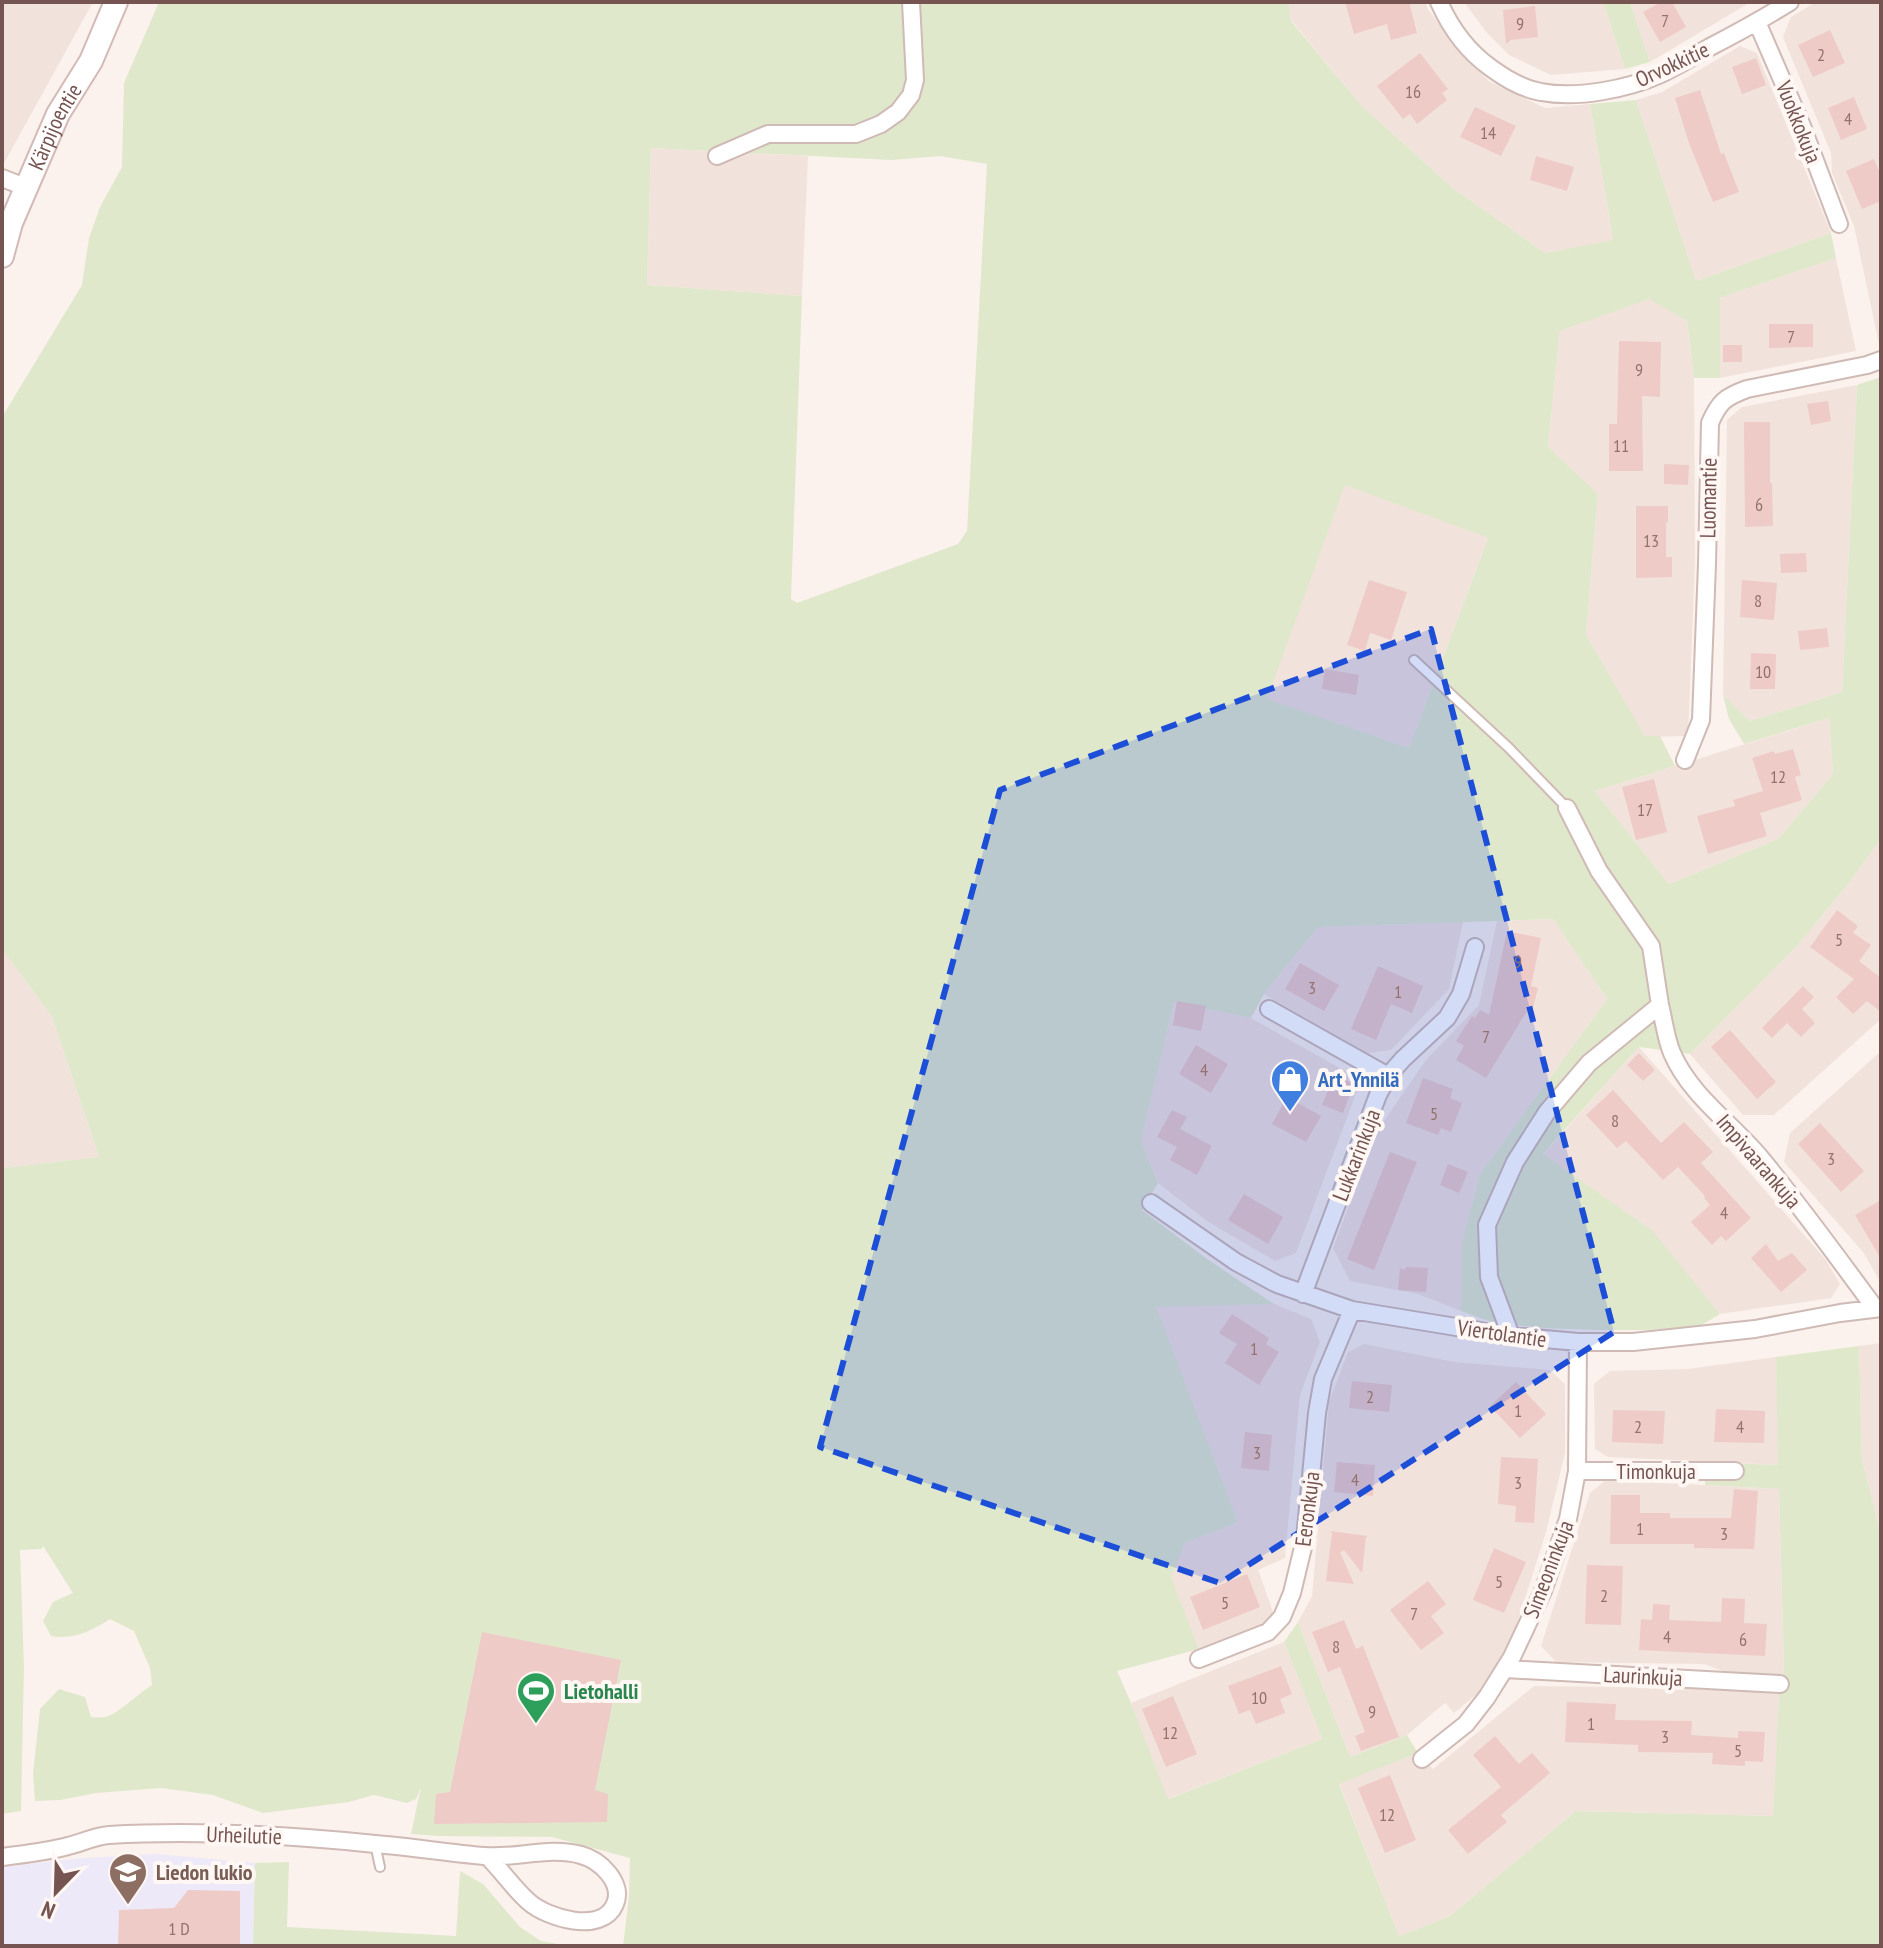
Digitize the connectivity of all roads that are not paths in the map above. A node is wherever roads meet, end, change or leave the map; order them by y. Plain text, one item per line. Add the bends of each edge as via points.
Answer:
1 (116, 2) edge
2 (911, 2) edge
3 (1439, 2) edge
4 (1790, 2) edge
5 (1757, 22) junction
6 (717, 156) dead end
7 (2, 178) edge
8 (25, 187) junction
9 (1839, 224) dead end
10 (2, 256) edge
11 (1881, 360) edge
12 (1414, 660) dead end
13 (1685, 760) dead end
14 (1567, 808) joint
15 (1475, 947) dead end
16 (1660, 1005) junction
17 (1269, 1009) dead end
18 (1388, 1076) junction
19 (1151, 1203) dead end
20 (1303, 1294) junction
21 (1878, 1308) edge
22 (1352, 1310) junction
23 (1511, 1336) junction
24 (1578, 1342) junction
25 (1577, 1471) junction
26 (1735, 1471) dead end
27 (1199, 1659) dead end
28 (1505, 1669) junction
29 (1780, 1684) dead end
30 (1422, 1759) dead end
31 (375, 1844) junction
32 (2, 1857) edge
33 (488, 1857) junction
34 (380, 1867) dead end

1 - 8 street, Kärpijoentie
2 - 6 street via 915,80 898,112 856,134 768,134
3 - 5 street, Orvokkitie via 1465,46 1503,77 1541,92 1572,95 1659,75
4 - 5 street, Orvokkitie
5 - 9 street, Vuokkokuja
7 - 8 street
8 - 10 street, Kärpijoentie
11 - 13 street, Luomantie via 1747,389 1717,406 1710,423 1701,720
12 - 14 lane
14 - 16 street, Impivaarankuja via 1599,871 1651,946
15 - 18 street, Lukkarinkuja via 1461,994 1447,1018
16 - 21 street, Impivaarankuja via 1671,1052 1684,1074 1757,1154
16 - 23 street via 1589,1063 1547,1112 1515,1162 1487,1225 1489,1277
17 - 18 street
18 - 20 street, Lukkarinkuja
19 - 20 street, Viertolantie via 1236,1262
20 - 22 street, Viertolantie
21 - 24 street, Viertolantie via 1697,1336
22 - 23 street, Viertolantie
22 - 27 street, Eeronkuja via 1323,1379 1305,1539 1282,1617 1268,1632
23 - 24 street, Viertolantie
24 - 25 street, Simeoninkuja
25 - 26 street, Timonkuja
25 - 28 street, Simeoninkuja via 1568,1519 1543,1591
28 - 29 street, Laurinkuja
28 - 30 street, Simeoninkuja via 1466,1724
31 - 32 street, Urheilutie via 252,1834 105,1835
31 - 33 street, Urheilutie
31 - 34 lane
33 - 33 street, Urheilutie via 530,1904 549,1914 570,1921 598,1920 616,1903 615,1884 607,1872 582,1855

